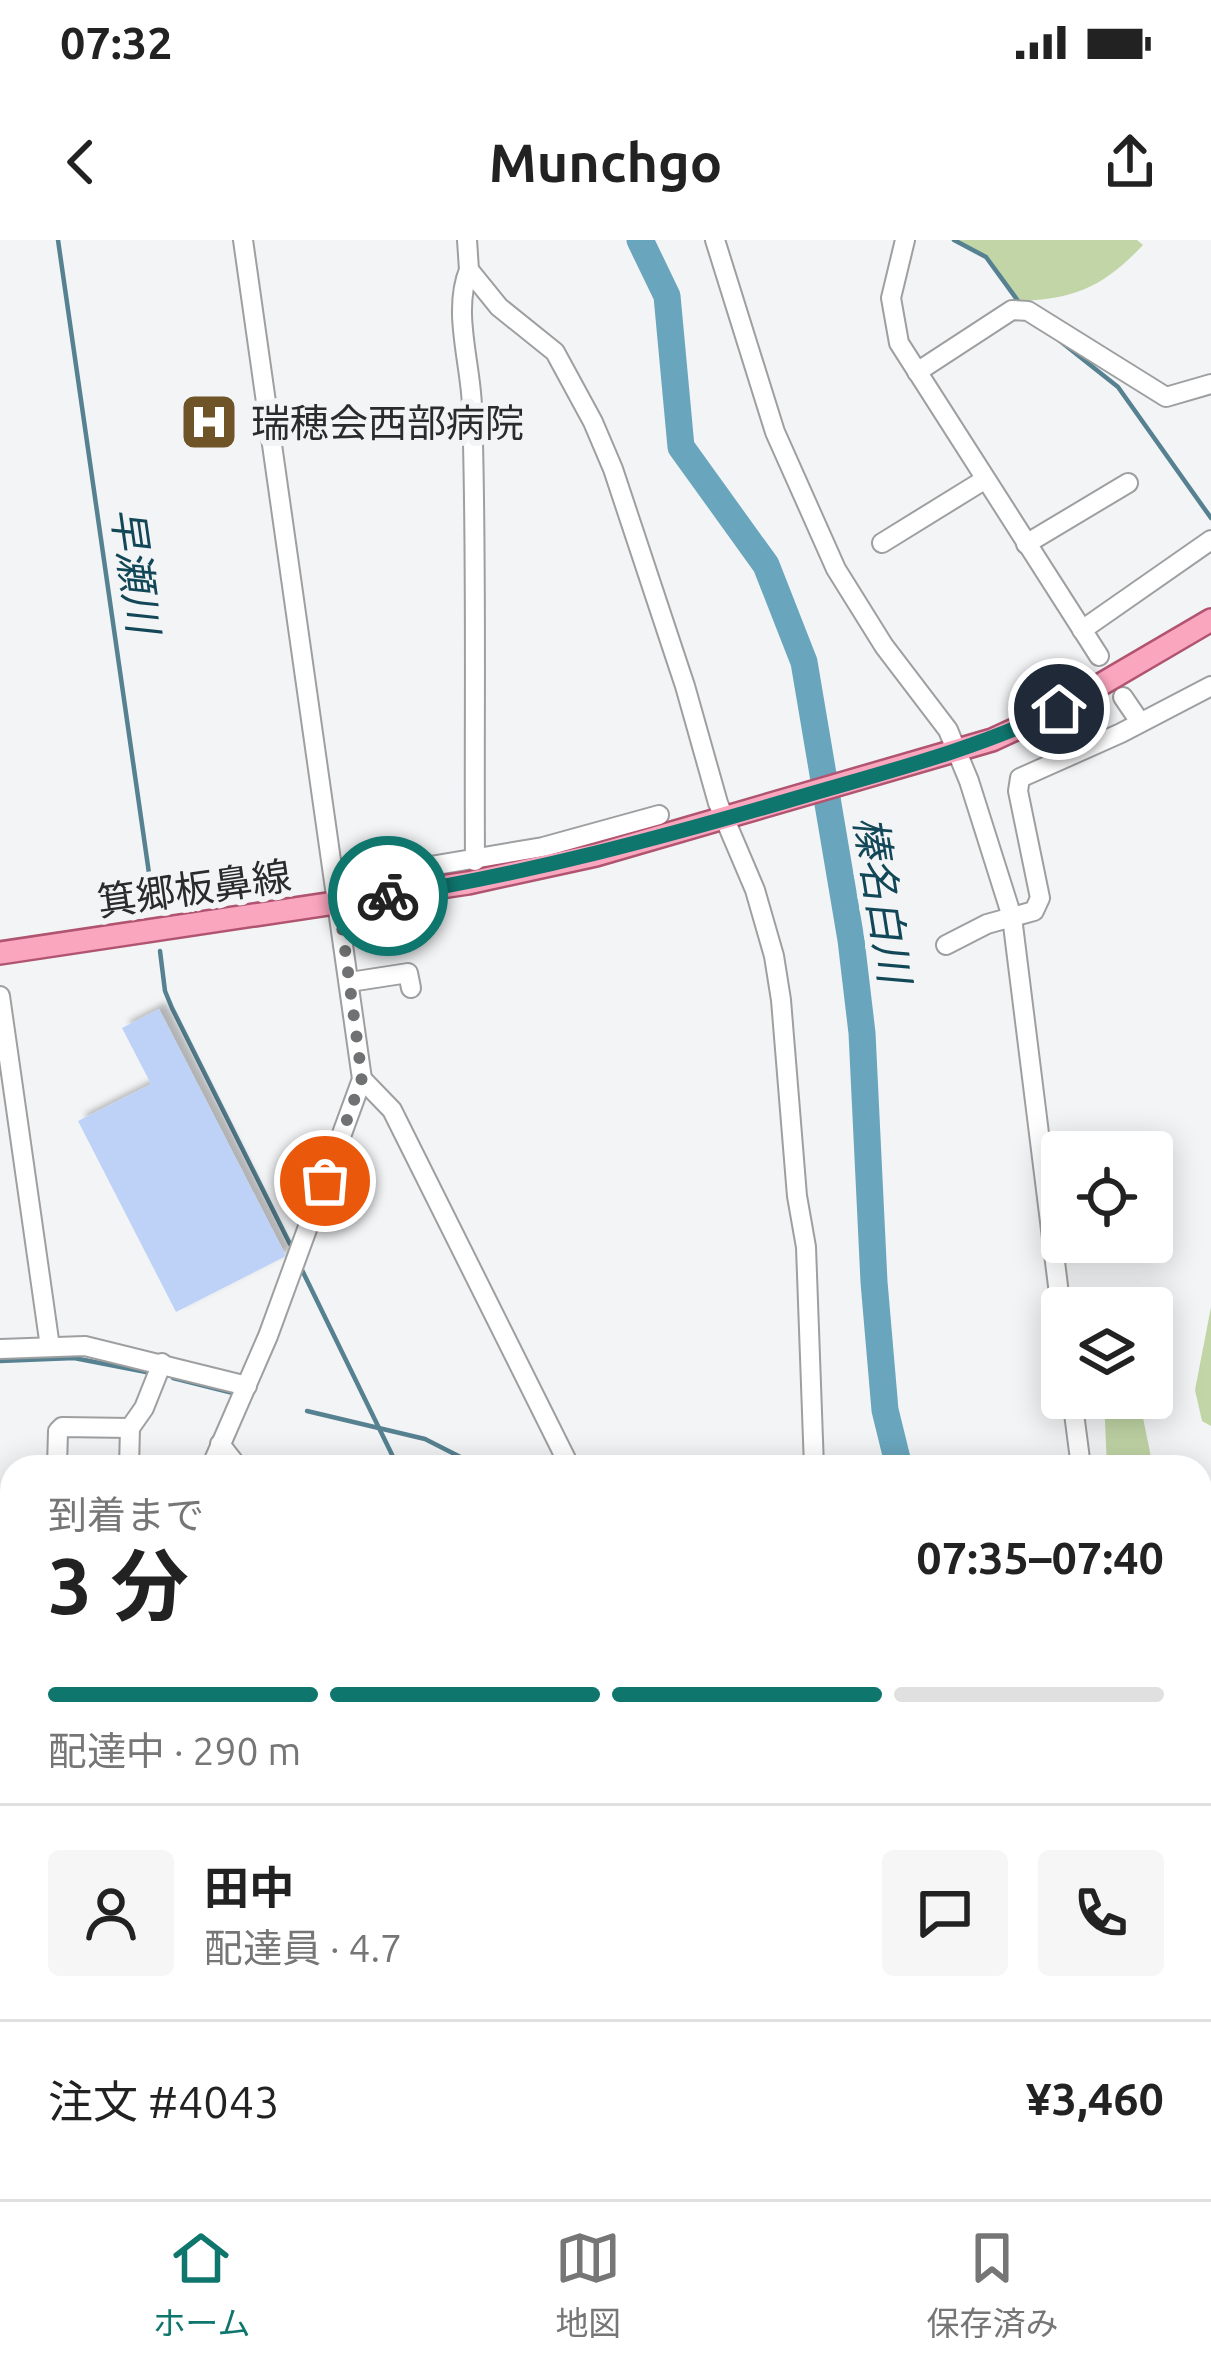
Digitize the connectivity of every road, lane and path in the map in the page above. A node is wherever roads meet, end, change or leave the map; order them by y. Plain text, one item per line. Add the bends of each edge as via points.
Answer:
1 (243, 240) edge
2 (467, 240) edge
3 (715, 240) edge
4 (905, 240) edge
5 (469, 270) junction
6 (917, 372) junction
7 (1211, 384) edge
8 (984, 480) junction
9 (1128, 482) dead end
10 (1211, 540) edge
11 (882, 543) dead end
12 (1026, 544) junction
13 (1211, 620) edge
14 (1082, 630) junction
15 (1099, 656) dead end
16 (1211, 686) edge
17 (1123, 698) dead end
18 (1140, 722) junction
19 (958, 750) junction
20 (659, 815) dead end
21 (731, 817) junction
22 (475, 861) junction
23 (338, 893) junction
24 (1012, 916) junction
25 (946, 946) dead end
26 (0, 953) edge
27 (350, 982) junction
28 (411, 988) dead end
29 (0, 996) edge
30 (362, 1078) junction
31 (1058, 1287) edge
32 (50, 1346) junction
33 (0, 1349) edge
34 (162, 1363) junction
35 (247, 1387) junction
36 (1075, 1419) edge
37 (130, 1428) junction
38 (220, 1444) junction
39 (57, 1455) edge
40 (129, 1455) edge
41 (216, 1455) edge
42 (229, 1455) edge
43 (564, 1455) edge
44 (814, 1455) edge
45 (1079, 1455) edge

1 - 23 street
2 - 5 street
3 - 19 street via 775,432 836,568
4 - 6 street via 891,310
5 - 21 street via 499,308 555,352 593,422
5 - 22 street
6 - 7 street via 1012,310 1028,311 1166,398
6 - 8 street
8 - 11 street
8 - 12 street
9 - 12 street
10 - 14 street
12 - 14 street
13 - 19 main road, 箕郷板鼻線 via 1059,709
14 - 15 street
16 - 18 street
17 - 18 street
18 - 24 street via 1020,778 1040,898 1034,911
19 - 21 main road, 箕郷板鼻線
19 - 24 street
20 - 22 street
21 - 23 main road, 箕郷板鼻線 via 530,871
21 - 44 street via 781,1000 806,1246
22 - 23 street
23 - 26 main road, 箕郷板鼻線
23 - 27 street
24 - 25 street
24 - 31 street
27 - 28 street via 408,973
27 - 30 street
29 - 32 street
30 - 35 street
30 - 43 street via 392,1110
32 - 33 street
32 - 34 street
34 - 35 street
34 - 37 street
35 - 38 street
36 - 45 street
37 - 39 street via 62,1427
37 - 40 street
38 - 41 street
38 - 42 street

